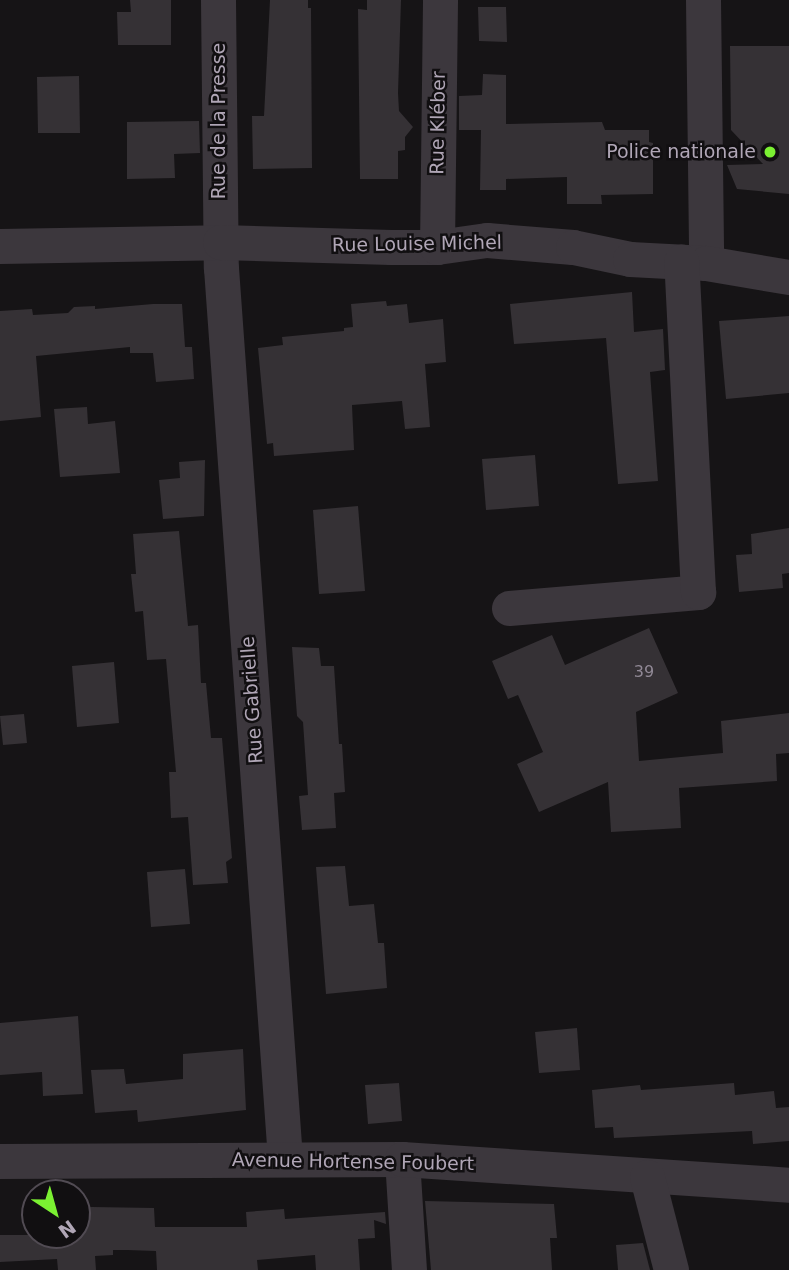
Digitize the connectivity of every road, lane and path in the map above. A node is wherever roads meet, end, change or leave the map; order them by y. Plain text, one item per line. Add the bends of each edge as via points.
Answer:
1 (218, 0) edge
2 (440, 0) edge
3 (703, 0) edge
4 (220, 242) junction
5 (0, 246) edge
6 (437, 247) junction
7 (694, 262) junction
8 (789, 277) edge
9 (509, 608) dead end
10 (285, 1159) junction
11 (402, 1159) junction
12 (0, 1161) edge
13 (647, 1177) junction
14 (789, 1185) edge
15 (409, 1270) edge
16 (671, 1270) edge

1 - 4 street, Rue de la Presse
2 - 6 street, Rue Kléber
3 - 7 street
4 - 5 street, Rue Louise Michel
4 - 6 street, Rue Louise Michel
4 - 10 street, Rue Gabrielle
6 - 7 street, Rue Louise Michel via 487,240 573,247 630,259
7 - 8 street, Rue Louise Michel
7 - 9 street via 698,592
10 - 11 street, Avenue Hortense Foubert
10 - 12 street, Avenue Hortense Foubert
11 - 13 street, Avenue Hortense Foubert
11 - 15 street
13 - 14 street, Avenue Hortense Foubert
13 - 16 street

